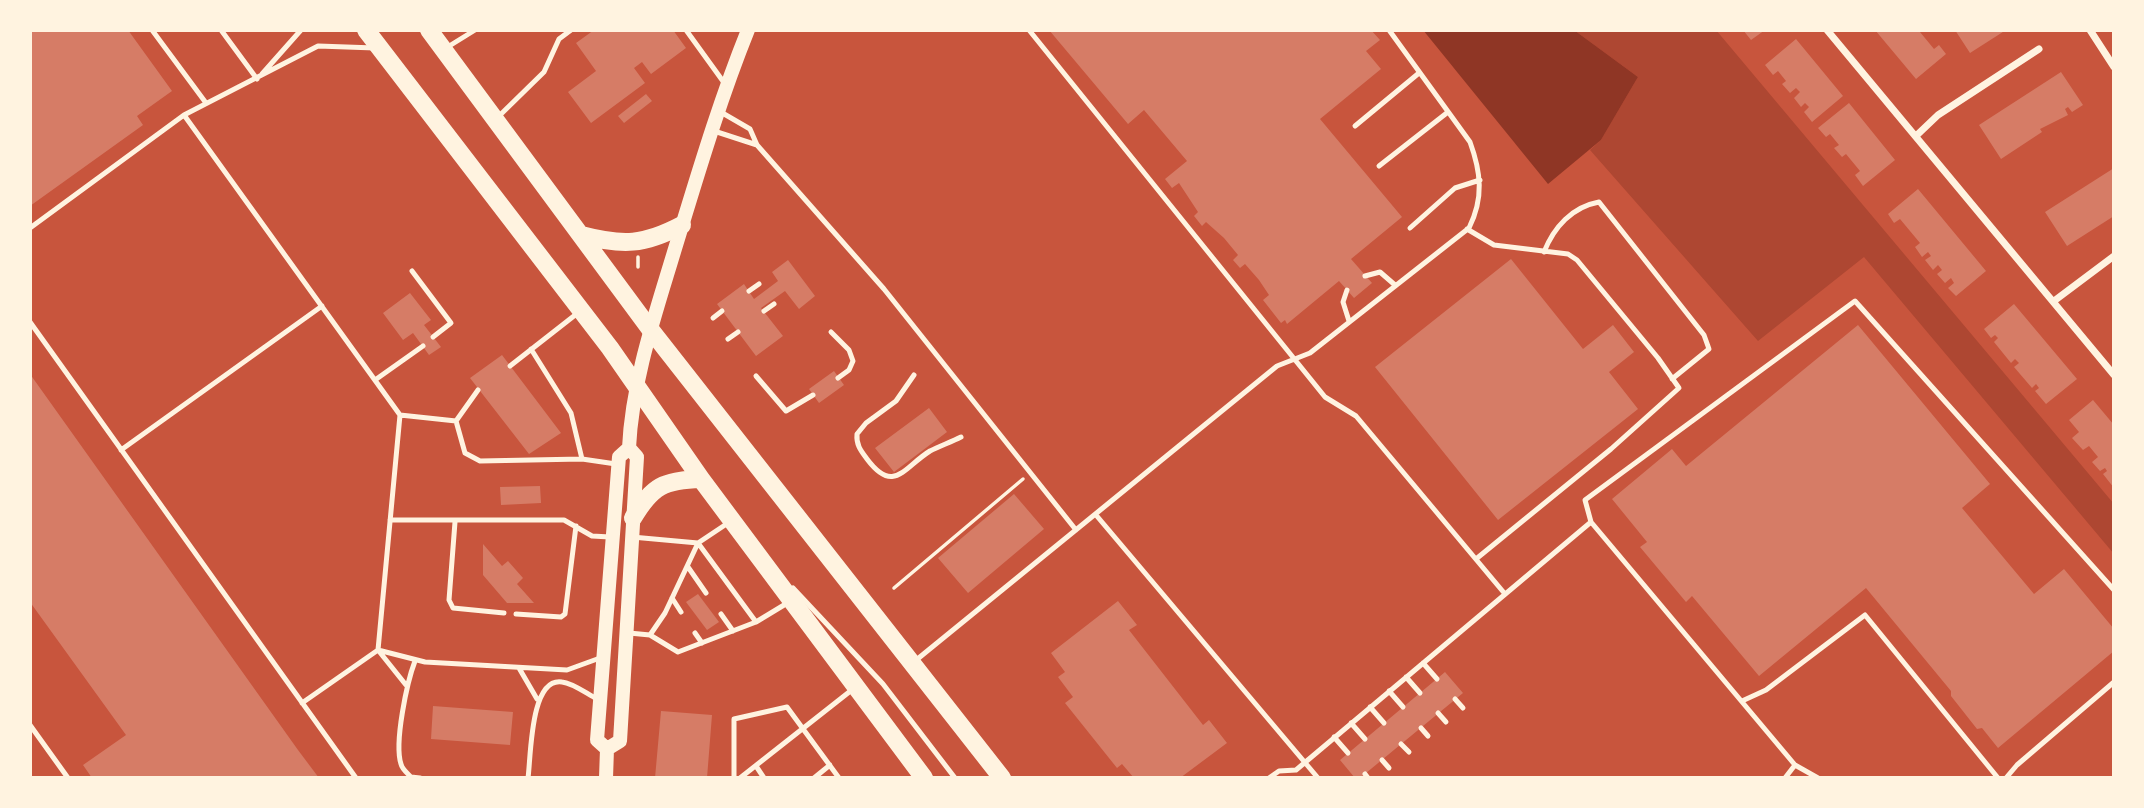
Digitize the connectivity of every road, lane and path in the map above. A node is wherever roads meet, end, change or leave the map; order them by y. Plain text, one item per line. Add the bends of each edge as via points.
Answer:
1 (152, 30) edge
2 (221, 30) edge
3 (301, 30) edge
4 (366, 30) edge
5 (429, 30) edge
6 (475, 30) edge
7 (571, 30) edge
8 (686, 30) edge
9 (748, 30) edge
10 (1029, 30) edge
11 (1390, 30) edge
12 (1827, 30) edge
13 (2090, 30) edge
14 (380, 48) junction
15 (444, 49) junction
16 (2039, 49) dead end
17 (2114, 67) edge
18 (1419, 73) junction
19 (257, 79) junction
20 (726, 86) junction
21 (206, 103) junction
22 (718, 110) junction
23 (1448, 112) junction
24 (184, 115) junction
25 (495, 119) junction
26 (1355, 126) dead end
27 (712, 130) junction
28 (1917, 135) junction
29 (757, 145) junction
30 (1378, 166) dead end
31 (1480, 180) junction
32 (682, 225) junction
33 (30, 228) edge
34 (1410, 228) dead end
35 (1467, 229) junction
36 (581, 235) junction
37 (1544, 251) junction
38 (2114, 256) edge
39 (638, 257) dead end
40 (640, 267) dead end
41 (412, 271) dead end
42 (1366, 276) dead end
43 (759, 284) dead end
44 (1395, 285) junction
45 (1347, 290) dead end
46 (748, 291) dead end
47 (2054, 301) junction
48 (774, 304) dead end
49 (322, 306) junction
50 (581, 310) junction
51 (722, 311) dead end
52 (764, 312) dead end
53 (713, 318) dead end
54 (1349, 321) junction
55 (30, 322) edge
56 (650, 329) junction
57 (738, 331) dead end
58 (831, 332) dead end
59 (433, 337) dead end
60 (728, 339) dead end
61 (422, 346) dead end
62 (531, 349) junction
63 (1296, 359) junction
64 (510, 366) dead end
65 (914, 375) dead end
66 (2114, 375) edge
67 (755, 376) dead end
68 (838, 378) dead end
69 (1672, 379) junction
70 (375, 380) junction
71 (639, 387) junction
72 (478, 390) dead end
73 (813, 396) dead end
74 (400, 415) junction
75 (456, 421) junction
76 (961, 437) dead end
77 (629, 448) junction
78 (121, 450) junction
79 (582, 459) junction
80 (618, 464) junction
81 (1030, 473) junction
82 (701, 479) junction
83 (1096, 516) junction
84 (633, 518) junction
85 (390, 520) junction
86 (733, 520) junction
87 (455, 522) junction
88 (1591, 522) junction
89 (576, 526) junction
90 (1076, 530) junction
91 (612, 537) junction
92 (632, 537) junction
93 (698, 543) junction
94 (761, 556) junction
95 (1476, 559) junction
96 (688, 567) junction
97 (894, 588) dead end
98 (2114, 590) edge
99 (706, 593) dead end
100 (1505, 594) junction
101 (672, 598) junction
102 (793, 600) junction
103 (681, 612) dead end
104 (504, 613) dead end
105 (516, 614) dead end
106 (721, 614) dead end
107 (756, 622) junction
108 (733, 631) junction
109 (626, 633) junction
110 (695, 633) dead end
111 (650, 635) junction
112 (702, 643) junction
113 (378, 650) junction
114 (603, 657) junction
115 (415, 661) junction
116 (912, 663) junction
117 (1423, 663) junction
118 (519, 668) junction
119 (1406, 677) junction
120 (1437, 679) dead end
121 (2114, 682) edge
122 (406, 685) junction
123 (857, 686) junction
124 (1389, 691) junction
125 (1420, 693) dead end
126 (537, 699) junction
127 (1455, 699) dead end
128 (600, 700) junction
129 (1742, 701) junction
130 (302, 703) junction
131 (1370, 707) junction
132 (1403, 707) dead end
133 (1463, 708) dead end
134 (1438, 713) dead end
135 (1446, 722) dead end
136 (1351, 723) junction
137 (1384, 723) dead end
138 (30, 725) edge
139 (1421, 728) dead end
140 (802, 729) junction
141 (1428, 736) dead end
142 (1335, 737) junction
143 (1364, 739) dead end
144 (1401, 744) dead end
145 (607, 749) junction
146 (1409, 752) dead end
147 (1348, 753) dead end
148 (1382, 760) dead end
149 (1306, 762) junction
150 (830, 765) junction
151 (1795, 765) junction
152 (756, 766) junction
153 (1389, 768) dead end
154 (1296, 770) junction
155 (68, 778) edge
156 (356, 778) edge
157 (420, 778) edge
158 (528, 778) edge
159 (606, 778) edge
160 (734, 778) edge
161 (740, 778) edge
162 (764, 778) edge
163 (814, 778) edge
164 (839, 778) edge
165 (924, 778) edge
166 (954, 778) edge
167 (1002, 778) edge
168 (1269, 778) edge
169 (1295, 778) edge
170 (1318, 778) edge
171 (1785, 778) edge
172 (1818, 778) edge
173 (1998, 778) edge
174 (2006, 778) edge

1 - 21 lane
2 - 19 lane
3 - 19 lane
4 - 14 main road
5 - 15 main road
6 - 15 lane
7 - 25 lane via 559,39 544,72
8 - 20 lane
9 - 20 main road
10 - 63 lane
11 - 18 lane
12 - 28 street
13 - 17 street
14 - 19 lane via 318,46
14 - 50 main road
15 - 25 main road
16 - 28 street via 1937,116
18 - 23 lane
18 - 26 lane
19 - 21 lane
20 - 22 main road
21 - 24 lane
22 - 27 main road
22 - 29 lane via 750,129
23 - 30 lane
23 - 31 lane via 1470,142
24 - 33 lane
24 - 49 lane
25 - 36 main road
27 - 29 lane
27 - 32 main road
28 - 47 street
29 - 81 lane via 884,289
31 - 34 lane via 1455,188
31 - 35 lane via 1477,213
32 - 36 main road via 656,239 633,243
32 - 56 main road
35 - 37 lane via 1494,245
35 - 44 lane
36 - 56 main road
37 - 69 lane via 1577,260
37 - 69 lane via 1553,229 1585,204 1599,202 1704,335 1709,349
38 - 47 street
39 - 40 path
41 - 59 lane via 451,323
42 - 44 lane via 1380,272
43 - 46 lane
44 - 54 lane
45 - 54 lane via 1343,302
47 - 66 street
48 - 52 lane
49 - 70 lane
49 - 78 lane
50 - 62 lane
50 - 71 main road
51 - 53 lane
54 - 63 lane
55 - 78 lane
56 - 71 main road
56 - 116 main road
57 - 60 lane
58 - 68 lane via 853,361
61 - 70 lane
62 - 64 lane
62 - 79 lane via 571,414
63 - 83 lane via 1277,366
63 - 95 lane via 1325,397 1356,416
65 - 76 lane via 896,401 856,434 858,447 876,471 895,477 931,450
67 - 73 lane via 786,411
69 - 95 lane via 1679,388
70 - 74 lane
71 - 77 main road
71 - 82 main road
72 - 75 lane
74 - 75 lane
74 - 85 lane
75 - 79 lane via 465,453 480,461
77 - 80 main road via 619,455
77 - 84 main road via 637,457
78 - 130 lane
79 - 80 lane
80 - 91 main road
81 - 90 lane
81 - 97 path
82 - 84 main road via 655,488
82 - 86 main road
83 - 90 lane
83 - 149 lane
84 - 92 main road
85 - 87 lane
85 - 113 lane
86 - 93 lane
86 - 94 main road
87 - 89 lane via 564,520
87 - 104 lane via 449,600 453,608
88 - 98 lane via 1585,500 1855,301
88 - 100 lane
88 - 129 lane
89 - 91 lane via 592,536
89 - 105 lane via 565,614
90 - 116 lane
91 - 114 main road
92 - 93 lane
92 - 109 main road
93 - 96 lane
93 - 107 lane
94 - 102 main road
94 - 166 lane via 875,675
95 - 100 lane
96 - 99 lane
96 - 101 lane
100 - 117 lane
101 - 103 lane
101 - 111 lane
102 - 107 lane
102 - 123 main road
106 - 108 lane
107 - 108 lane
108 - 112 lane
109 - 111 lane
109 - 145 main road via 620,741
110 - 112 lane
111 - 112 lane via 678,652
113 - 115 lane
113 - 122 lane
113 - 130 lane
114 - 118 lane via 567,670
114 - 128 main road
115 - 118 lane
115 - 122 lane
116 - 167 main road
117 - 119 lane
117 - 120 lane
118 - 126 lane
119 - 124 lane
119 - 125 lane
121 - 174 lane
122 - 157 lane via 401,766 411,777
123 - 140 lane
123 - 165 main road
124 - 131 lane
124 - 132 lane
126 - 128 lane via 552,683 562,682
126 - 158 lane
127 - 133 lane
128 - 145 main road via 597,740
129 - 151 lane
129 - 173 lane via 1766,690 1865,615
130 - 156 lane
131 - 136 lane
131 - 137 lane
134 - 135 lane
136 - 142 lane
136 - 143 lane
138 - 155 lane
139 - 141 lane
140 - 150 lane
140 - 152 lane
140 - 160 lane via 787,706 734,719
142 - 147 lane
142 - 149 lane
144 - 146 lane
145 - 159 main road
148 - 153 lane
149 - 154 lane
149 - 170 lane
150 - 163 lane
150 - 164 lane
151 - 171 lane
151 - 172 lane
152 - 161 lane
152 - 162 lane
154 - 168 lane via 1279,771
154 - 169 lane

